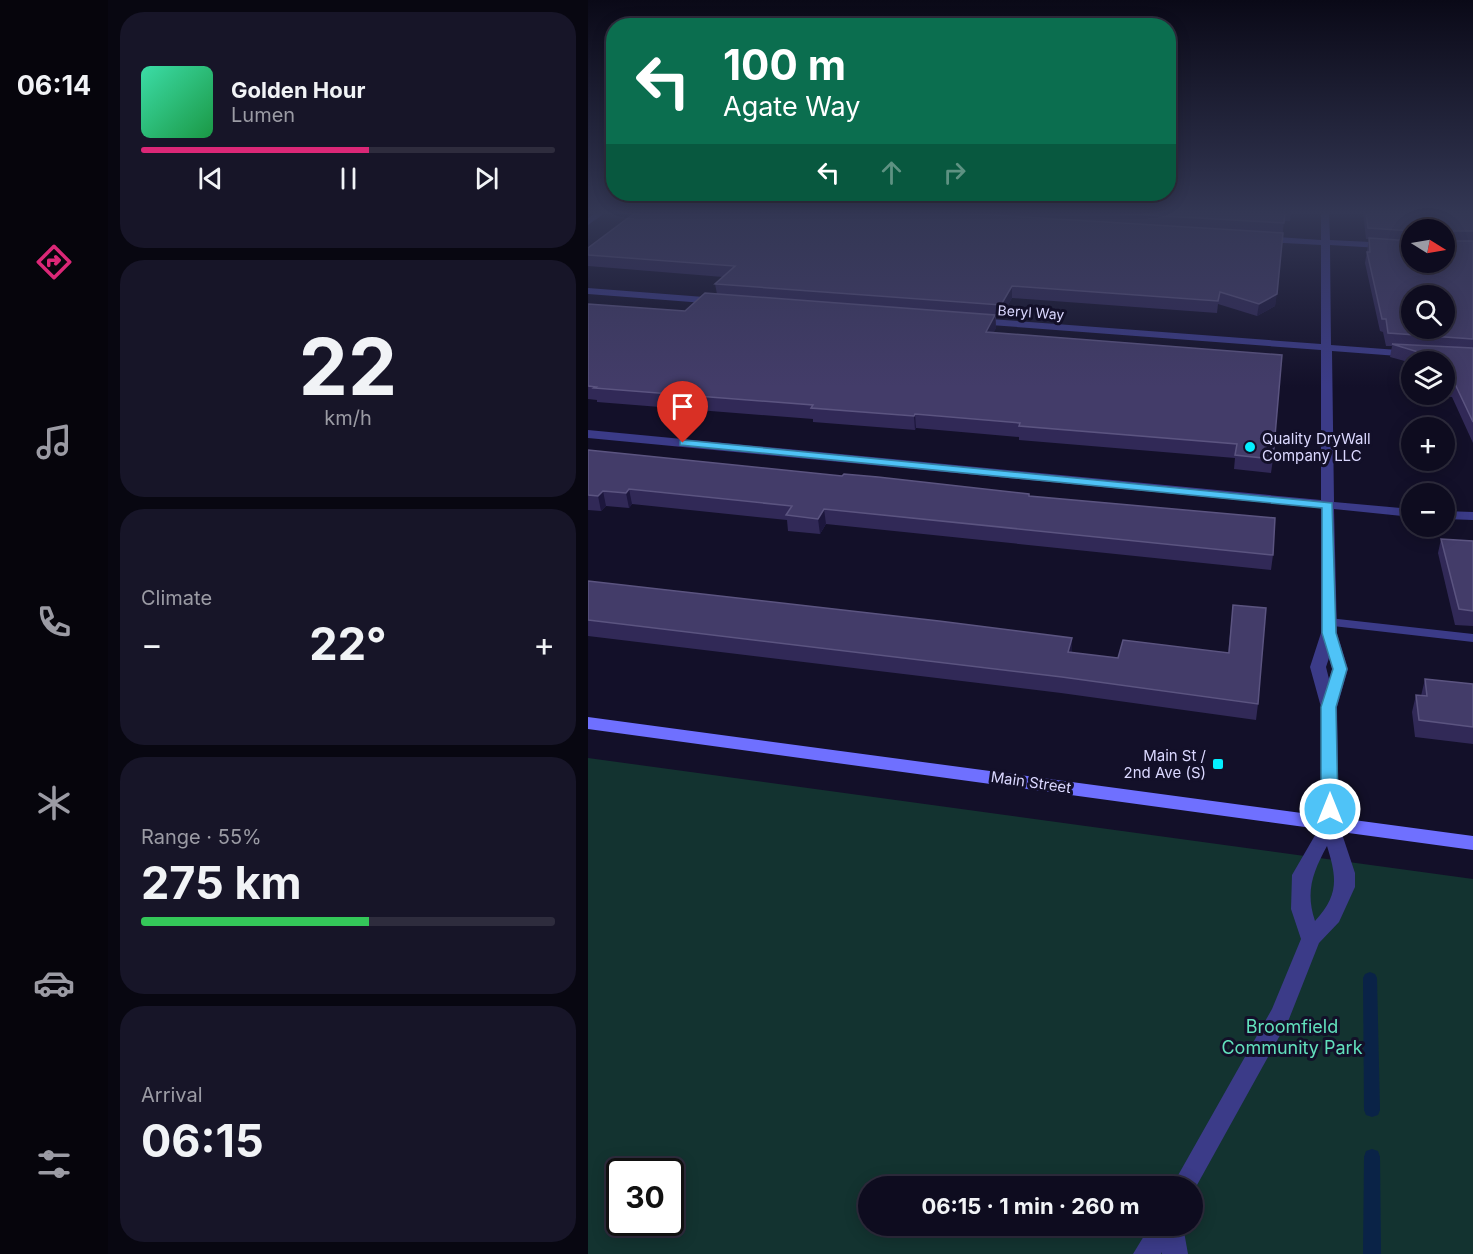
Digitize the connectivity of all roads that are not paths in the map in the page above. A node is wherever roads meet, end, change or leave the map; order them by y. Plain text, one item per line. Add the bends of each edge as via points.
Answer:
1 (1326, 271) edge
2 (588, 291) edge
3 (729, 302) edge
4 (965, 320) edge
5 (1327, 348) junction
6 (1401, 353) edge
7 (588, 434) edge
8 (1328, 505) junction
9 (1401, 512) edge
10 (1455, 515) edge
11 (1473, 516) edge
12 (1329, 628) junction
13 (1473, 638) edge
14 (588, 723) edge
15 (1330, 825) junction
16 (1473, 843) edge
17 (1311, 939) junction
18 (1190, 1176) edge
19 (1158, 1236) edge
20 (1172, 1236) edge
21 (1146, 1254) edge
22 (1175, 1254) edge

1 - 5 street
2 - 3 street
4 - 5 street, Beryl Way
5 - 6 street, Beryl Way
5 - 8 street
7 - 8 street
8 - 9 street
8 - 12 street
10 - 11 street
12 - 13 lane
12 - 15 street via 1340,669 1329,707
14 - 15 main road, Main Street
15 - 16 main road, Main Street
15 - 17 street via 1302,875 1302,909
15 - 17 street via 1345,873 1345,887 1332,916
17 - 18 street via 1281,1013
19 - 21 street
20 - 22 street

